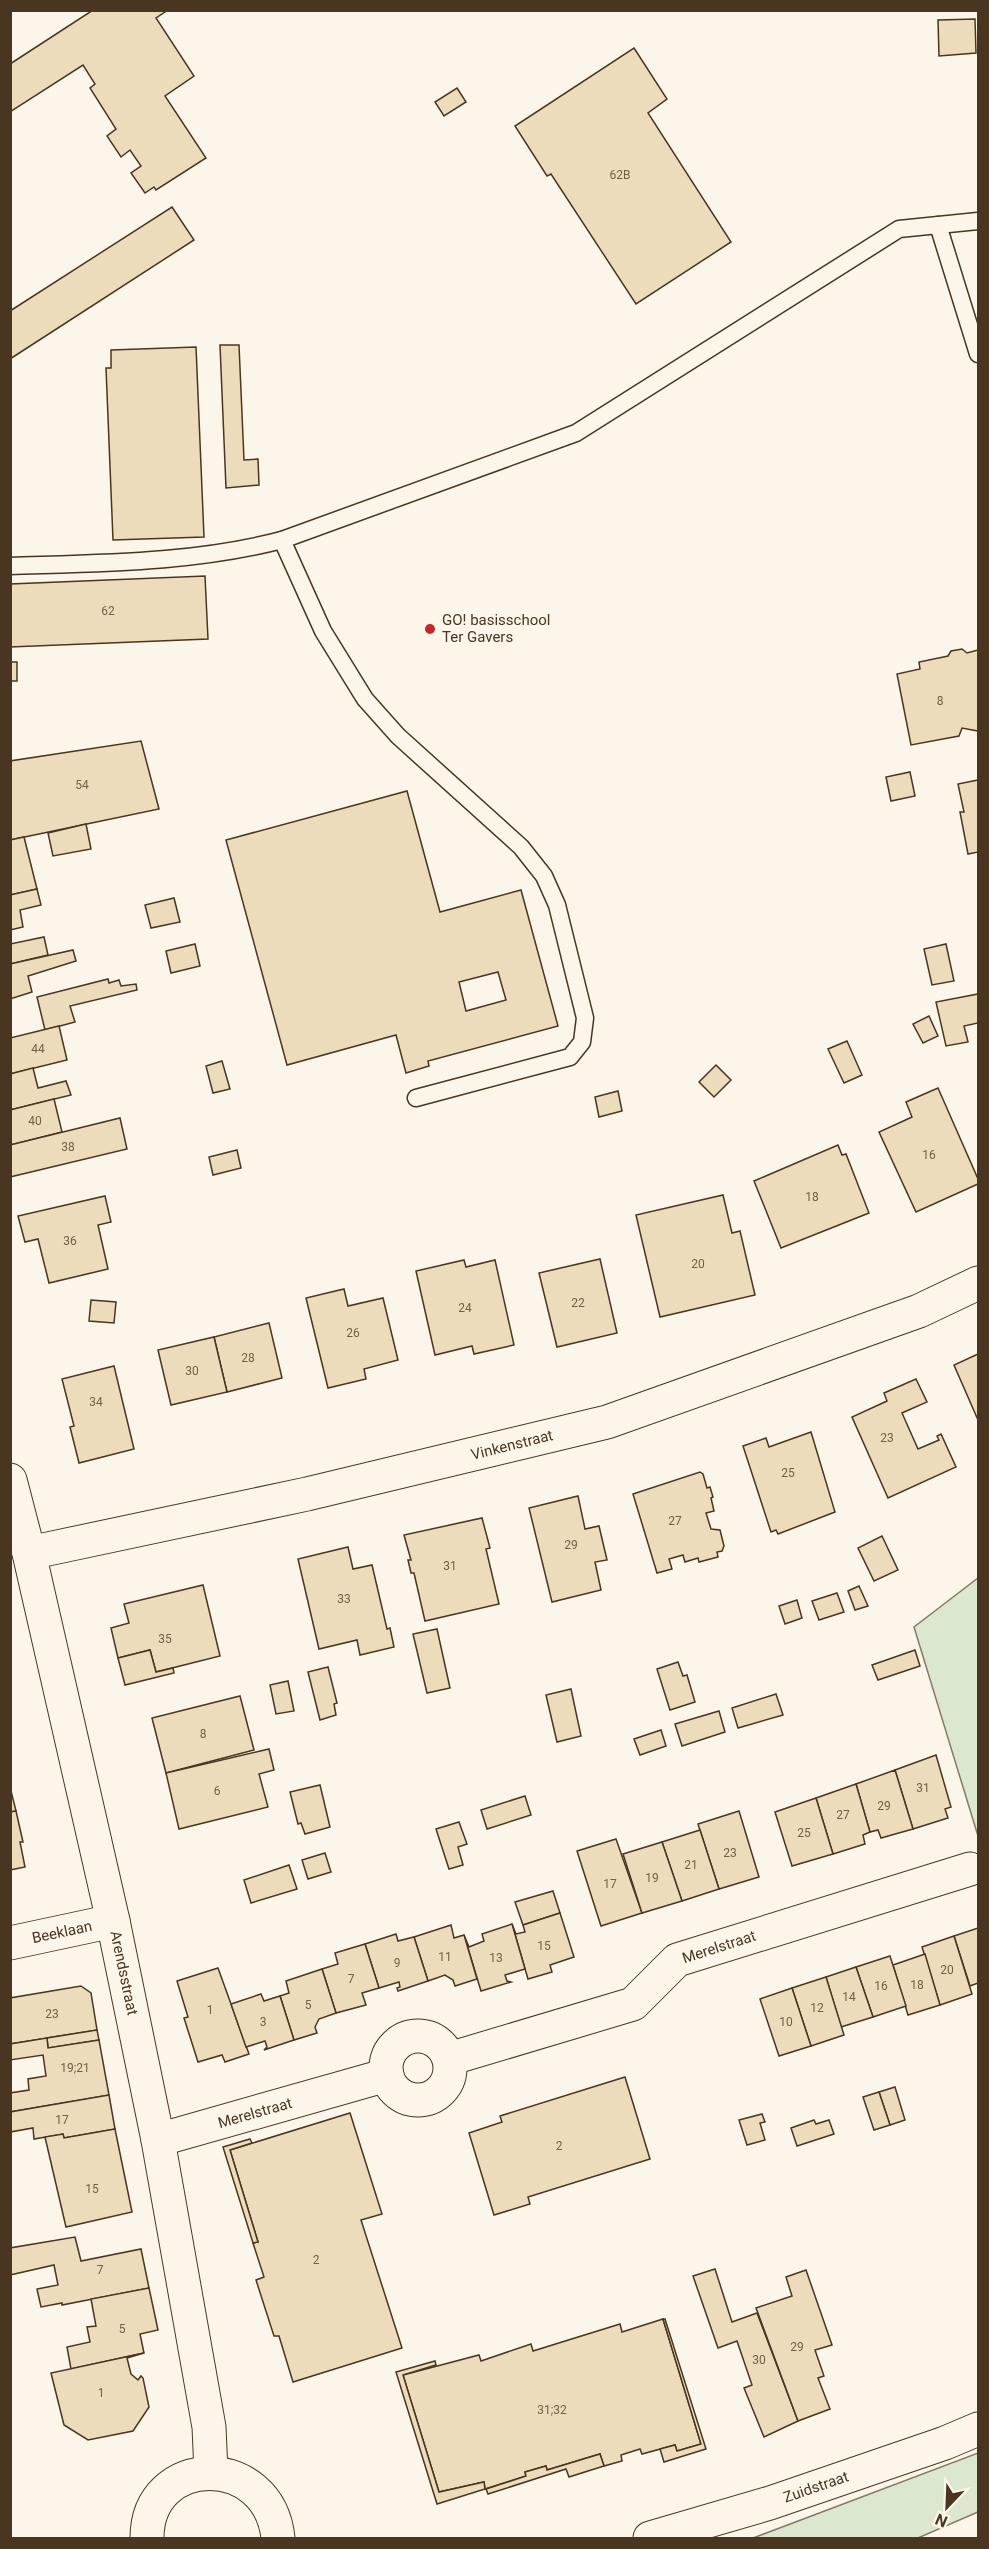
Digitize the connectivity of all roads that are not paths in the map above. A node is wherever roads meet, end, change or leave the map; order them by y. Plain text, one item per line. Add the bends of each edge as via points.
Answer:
1 (978, 221) edge
2 (939, 225) junction
3 (978, 354) edge
4 (282, 540) junction
5 (10, 566) edge
6 (416, 1098) dead end
7 (978, 1282) edge
8 (10, 1480) edge
9 (29, 1553) junction
10 (970, 1869) dead end
11 (113, 1921) junction
12 (10, 1943) edge
13 (449, 2059) junction
14 (387, 2075) junction
15 (158, 2140) junction
16 (978, 2429) edge
17 (211, 2472) junction
18 (147, 2538) edge
19 (278, 2538) edge
20 (650, 2538) edge

1 - 2 lane
2 - 3 lane
2 - 4 lane via 899,229 576,433
4 - 5 lane via 241,551 128,562
4 - 6 lane via 323,631 365,699 398,736 521,847 544,876 557,905 585,1018 582,1042 570,1057
7 - 9 street, Vinkenstraat via 918,1311 607,1422 308,1494
8 - 9 street, Arendsstraat
9 - 11 street, Arendsstraat
10 - 13 street, Merelstraat via 677,1960 633,2004
11 - 12 street, Beeklaan
11 - 15 street, Arendsstraat
13 - 14 street via 430,2038 406,2038 392,2049
13 - 14 street via 448,2080 428,2098 416,2100 402,2095
14 - 15 street, Merelstraat
15 - 17 street, Arendsstraat via 209,2427
16 - 20 street, Zuidstraat via 781,2499
17 - 18 street via 189,2476 170,2487 156,2503 147,2523
17 - 19 street via 232,2475 250,2484 275,2517

